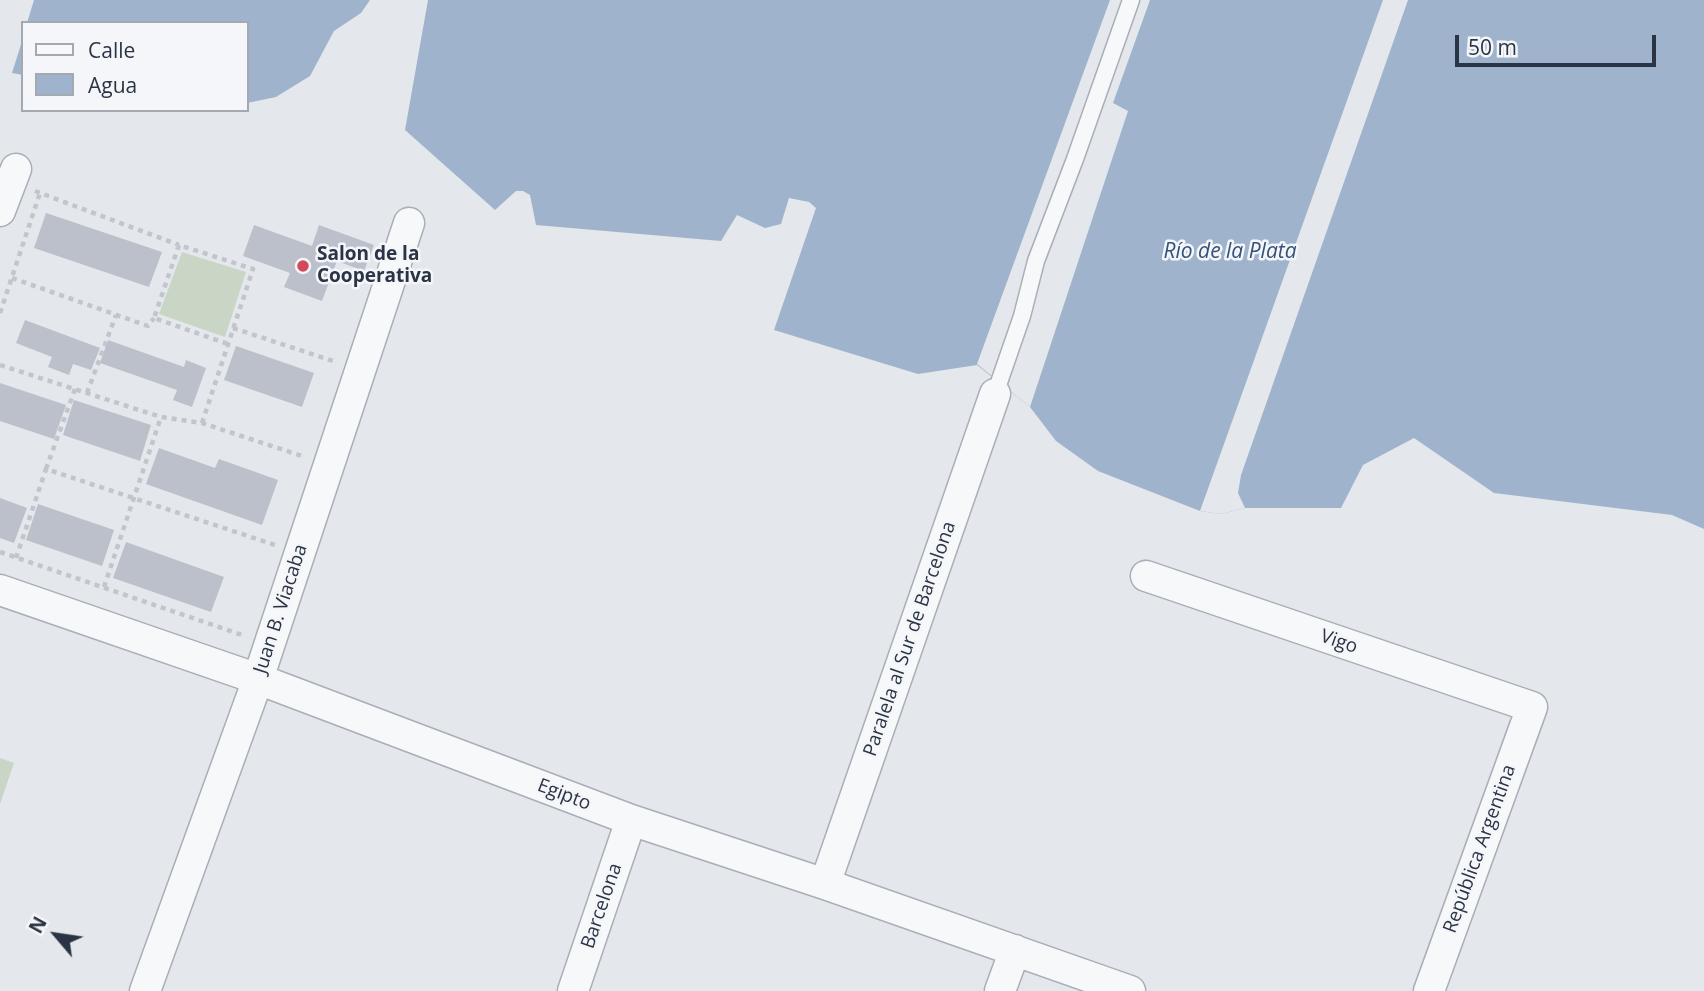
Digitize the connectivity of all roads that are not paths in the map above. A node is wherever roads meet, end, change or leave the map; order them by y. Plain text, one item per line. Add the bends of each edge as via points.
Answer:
1 (1130, 0) edge
2 (13, 176) road end
3 (0, 211) edge
4 (409, 223) dead end
5 (995, 394) joint
6 (1146, 576) dead end
7 (0, 590) edge
8 (258, 679) junction
9 (1532, 707) joint
10 (631, 820) junction
11 (825, 884) junction
12 (1015, 950) junction
13 (145, 991) edge
14 (573, 991) edge
15 (1000, 991) edge
16 (1130, 991) edge
17 (1429, 991) edge

1 - 5 lane via 1036,261
2 - 3 street
4 - 8 street, Juan B. Viacaba
5 - 11 street, Paralela al Sur de Barcelona
6 - 9 street, Vigo
7 - 8 street, Egipto
8 - 10 street, Egipto
8 - 13 street, Juan B. Viacaba
9 - 17 street, República Argentina
10 - 11 street, Egipto
10 - 14 street, Barcelona
11 - 12 street, Egipto
12 - 15 street
12 - 16 street, Egipto

